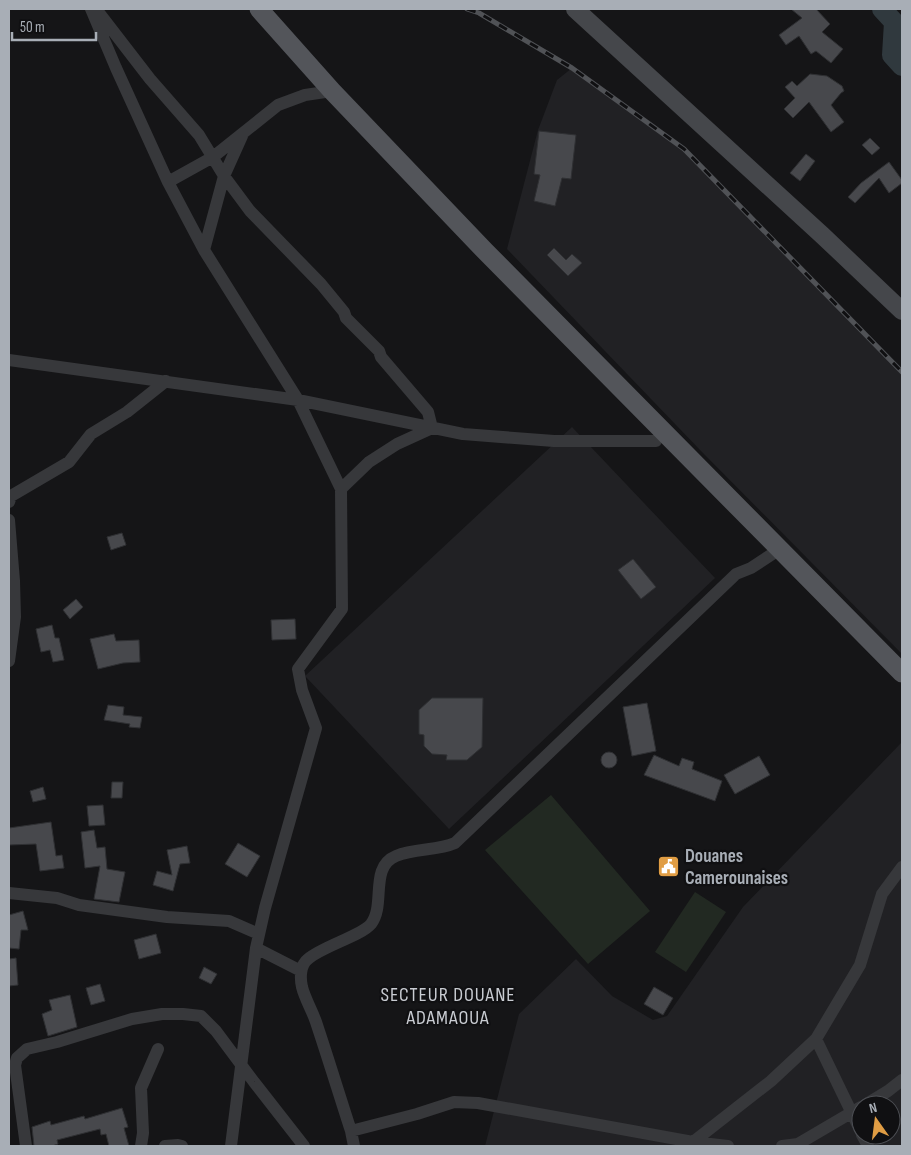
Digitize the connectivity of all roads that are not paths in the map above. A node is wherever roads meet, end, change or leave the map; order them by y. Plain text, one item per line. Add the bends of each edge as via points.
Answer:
1 (91, 9) edge
2 (96, 9) edge
3 (260, 9) edge
4 (575, 9) edge
5 (332, 91) junction
6 (243, 134) junction
7 (213, 157) junction
8 (224, 176) junction
9 (168, 182) junction
10 (204, 250) junction
11 (902, 312) edge
12 (9, 360) edge
13 (166, 380) junction
14 (298, 400) junction
15 (432, 428) junction
16 (656, 441) dead end
17 (341, 489) junction
18 (9, 502) edge
19 (9, 520) edge
20 (780, 549) junction
21 (9, 661) edge
22 (902, 673) edge
23 (902, 867) edge
24 (9, 893) edge
25 (259, 934) junction
26 (256, 948) junction
27 (301, 971) junction
28 (816, 1039) junction
29 (158, 1049) dead end
30 (241, 1064) junction
31 (902, 1080) edge
32 (883, 1095) edge
33 (851, 1101) edge
34 (851, 1113) edge
35 (351, 1130) junction
36 (692, 1144) edge
37 (26, 1146) edge
38 (142, 1146) edge
39 (165, 1146) edge
40 (182, 1146) edge
41 (231, 1146) edge
42 (304, 1146) edge
43 (354, 1146) edge
44 (728, 1146) edge
45 (782, 1146) edge

1 - 9 street
2 - 7 street
3 - 5 main road
4 - 11 street
5 - 6 street via 278,104
5 - 20 main road via 485,251
6 - 7 street
6 - 8 street
7 - 8 street
7 - 9 street
8 - 10 street
8 - 15 street via 250,211 321,284 346,318 379,351 428,412
9 - 10 street
10 - 14 street
12 - 13 street
13 - 14 street
13 - 18 street via 127,412 91,434 69,462 11,496
14 - 15 street
14 - 17 street
15 - 16 street via 463,434 554,441
15 - 17 street via 397,444 369,462
17 - 25 street via 342,609 298,669 316,728
19 - 21 street via 15,617
20 - 22 main road
20 - 27 street via 736,574 455,844 394,857 384,867 377,912 370,925 306,960
23 - 28 street via 882,894 860,965
24 - 25 street via 166,917 229,921
25 - 26 street
26 - 27 street
26 - 30 street
27 - 35 street via 302,986
28 - 33 street
28 - 36 street via 771,1081
29 - 38 street via 141,1088
30 - 37 street via 201,1016 183,1014 132,1019 27,1049 17,1058 15,1065
30 - 41 street
30 - 42 street
31 - 32 street
34 - 45 street via 798,1144
35 - 36 street via 454,1102 478,1102
35 - 43 street
36 - 44 street
39 - 40 street

